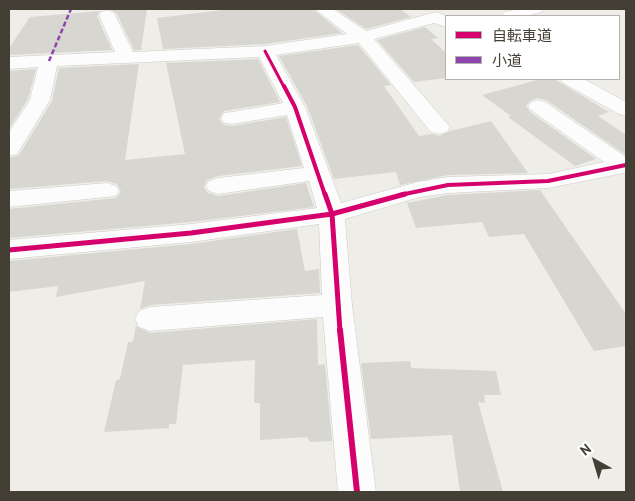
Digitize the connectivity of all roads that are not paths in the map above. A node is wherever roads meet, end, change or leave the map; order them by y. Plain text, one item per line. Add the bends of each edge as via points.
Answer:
1 (323, 9) edge
2 (535, 9) edge
3 (107, 15) dead end
4 (514, 15) edge
5 (445, 22) edge
6 (363, 37) junction
7 (265, 51) junction
8 (126, 58) junction
9 (49, 61) junction
10 (9, 63) edge
11 (572, 80) edge
12 (538, 106) dead end
13 (295, 107) junction
14 (626, 110) edge
15 (232, 118) dead end
16 (439, 127) dead end
17 (9, 149) edge
18 (625, 165) edge
19 (318, 172) junction
20 (218, 186) dead end
21 (107, 191) dead end
22 (9, 199) edge
23 (332, 214) junction
24 (9, 250) edge
25 (337, 305) junction
26 (150, 319) dead end
27 (357, 492) edge

1 - 6 street
2 - 4 street
3 - 8 street
5 - 6 street via 436,18
6 - 7 street
6 - 16 street
7 - 8 street via 188,47
7 - 13 street
8 - 9 street
9 - 10 street
9 - 17 street via 40,100
11 - 14 street
12 - 18 street
13 - 15 street
13 - 19 street
18 - 23 street via 548,181 433,188
19 - 20 street
19 - 23 street
21 - 22 street
23 - 24 street via 191,233
23 - 25 street
25 - 26 street
25 - 27 street

